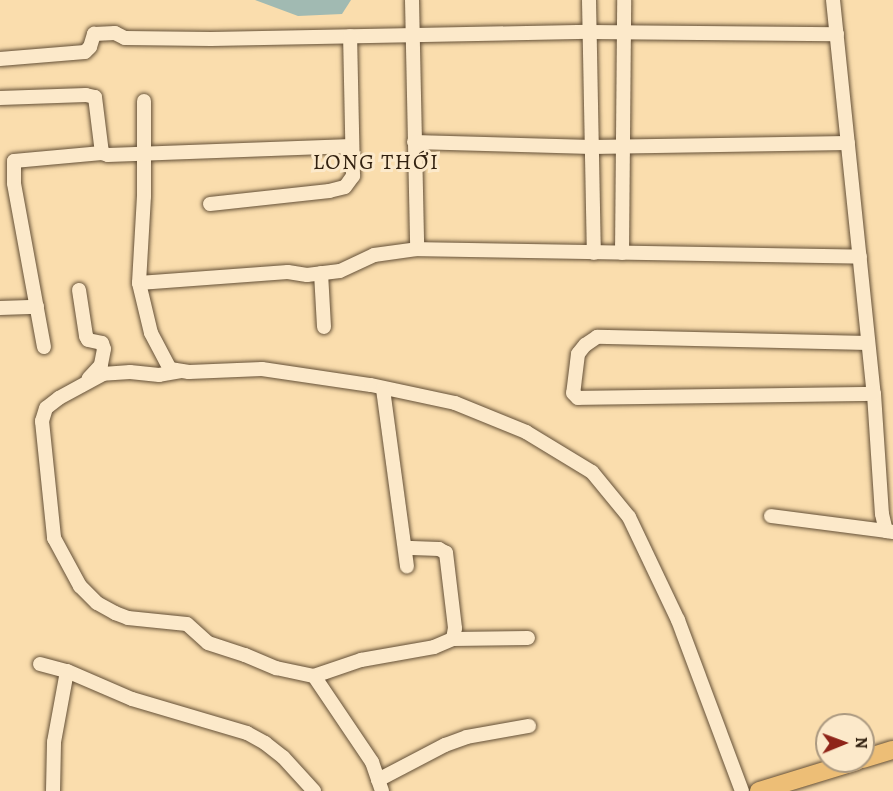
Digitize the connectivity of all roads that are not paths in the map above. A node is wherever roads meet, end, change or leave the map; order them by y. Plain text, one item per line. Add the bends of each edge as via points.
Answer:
1 (412, 0) edge
2 (590, 0) edge
3 (624, 0) edge
4 (833, 0) edge
5 (590, 32) junction
6 (623, 32) junction
7 (412, 34) junction
8 (837, 34) junction
9 (350, 36) junction
10 (0, 59) edge
11 (0, 98) edge
12 (144, 101) dead end
13 (414, 142) junction
14 (848, 142) junction
15 (352, 146) junction
16 (592, 147) junction
17 (624, 147) junction
18 (102, 153) junction
19 (144, 153) junction
20 (7, 161) edge
21 (210, 204) dead end
22 (417, 249) junction
23 (594, 253) junction
24 (622, 253) junction
25 (860, 257) junction
26 (321, 273) junction
27 (139, 283) junction
28 (79, 290) dead end
29 (0, 308) edge
30 (37, 308) junction
31 (324, 327) dead end
32 (868, 343) junction
33 (44, 347) dead end
34 (182, 371) junction
35 (84, 384) junction
36 (383, 389) junction
37 (874, 394) junction
38 (771, 516) dead end
39 (890, 532) edge
40 (405, 548) junction
41 (407, 566) dead end
42 (528, 638) dead end
43 (453, 639) junction
44 (40, 664) dead end
45 (67, 671) junction
46 (314, 676) junction
47 (529, 726) dead end
48 (893, 750) edge
49 (875, 755) edge
50 (818, 773) edge
51 (380, 786) edge
52 (53, 791) edge
53 (314, 791) edge
54 (742, 791) edge
55 (759, 791) edge

1 - 7 street
2 - 5 street
3 - 6 street
4 - 8 street
5 - 6 street
5 - 7 street
5 - 16 street
6 - 8 street
6 - 17 street
7 - 9 street
7 - 13 street
8 - 14 street
9 - 10 street via 199,39 94,34 84,52
9 - 15 street
11 - 18 street via 95,98
12 - 19 street
13 - 16 street
13 - 22 street
14 - 17 street
14 - 25 street
15 - 19 street
15 - 21 street via 353,176 345,187
16 - 17 street
16 - 23 street
17 - 24 street
18 - 19 street
18 - 20 street
19 - 27 street
20 - 30 street
22 - 23 street
22 - 26 street via 374,255 340,270
23 - 24 street
24 - 25 street
25 - 32 street
26 - 27 street
26 - 31 street
27 - 34 street via 151,333 166,364
28 - 35 street via 86,336 102,343 104,349 101,364
29 - 30 street
30 - 33 street
32 - 37 street
32 - 37 street via 597,337 578,354 573,393 578,398
34 - 35 street via 159,375 103,374
34 - 36 street via 262,369
35 - 46 street via 46,408 42,421 50,522 54,538 80,586 97,603 128,618 187,624 208,644 276,668
36 - 40 street
36 - 54 street via 455,403 526,432 592,472 613,494 629,517 678,620
37 - 39 street via 882,514
38 - 39 street
40 - 41 street
40 - 43 street via 439,549 446,553
42 - 43 street
43 - 46 street via 434,647 361,660
44 - 45 street
45 - 52 street via 54,742
45 - 53 street via 132,699 247,734 283,757
46 - 51 street via 372,762
47 - 51 street via 445,745
48 - 49 main road
50 - 55 main road

